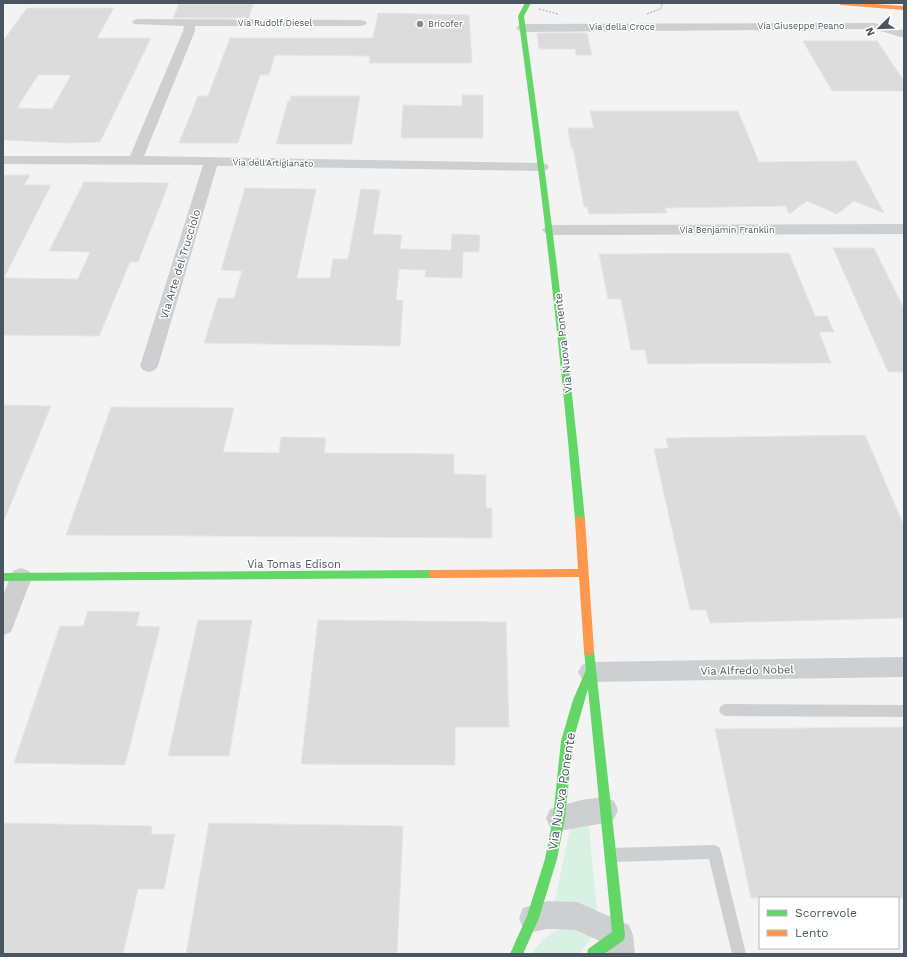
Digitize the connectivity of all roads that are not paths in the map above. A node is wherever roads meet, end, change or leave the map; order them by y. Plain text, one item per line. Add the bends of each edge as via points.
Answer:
1 (528, 3) edge
2 (841, 3) edge
3 (904, 8) edge
4 (138, 22) dead end
5 (190, 23) junction
6 (361, 23) dead end
7 (721, 27) joint
8 (522, 28) junction
9 (904, 34) edge
10 (3, 160) edge
11 (135, 160) junction
12 (211, 162) junction
13 (542, 167) junction
14 (904, 229) edge
15 (550, 230) junction
16 (149, 366) dead end
17 (584, 574) junction
18 (12, 577) edge
19 (3, 625) edge
20 (904, 667) edge
21 (590, 672) junction
22 (724, 710) dead end
23 (904, 711) edge
24 (605, 810) junction
25 (559, 818) junction
26 (610, 855) junction
27 (533, 918) junction
28 (620, 945) edge
29 (516, 954) edge
30 (593, 954) edge
31 (739, 954) edge

1 - 8 street, Via Nuova Ponente via 517,12
2 - 3 street
4 - 5 street, Via Rudolf Diesel
5 - 6 street, Via Rudolf Diesel
5 - 11 street via 189,31
7 - 8 street, Via della Croce
7 - 9 street, Via Giuseppe Peano via 874,26
8 - 13 street, Via Nuova Ponente
10 - 11 street, Via dell'Artigianato
11 - 12 street, Via dell'Artigianato
12 - 13 street, Via dell'Artigianato
12 - 16 street, Via Arte del Trucciolo
13 - 15 street, Via Nuova Ponente
14 - 15 street, Via Benjamin Franklin
15 - 17 street, Via Nuova Ponente via 573,437
17 - 18 street, Via Tomas Edison
17 - 21 street, Via Nuova Ponente
18 - 19 street
20 - 21 street, Via Alfredo Nobel
21 - 24 street, Via Nuova Ponente
21 - 25 street, Via Nuova Ponente via 578,700 567,741
22 - 23 lane
24 - 25 street
24 - 26 street, Via Nuova Ponente
25 - 27 street, Via Nuova Ponente via 551,859
26 - 28 street, Via Nuova Ponente
26 - 31 lane via 714,852
27 - 28 street via 547,915 577,916
27 - 29 street, Via Nuova Ponente
28 - 30 street

